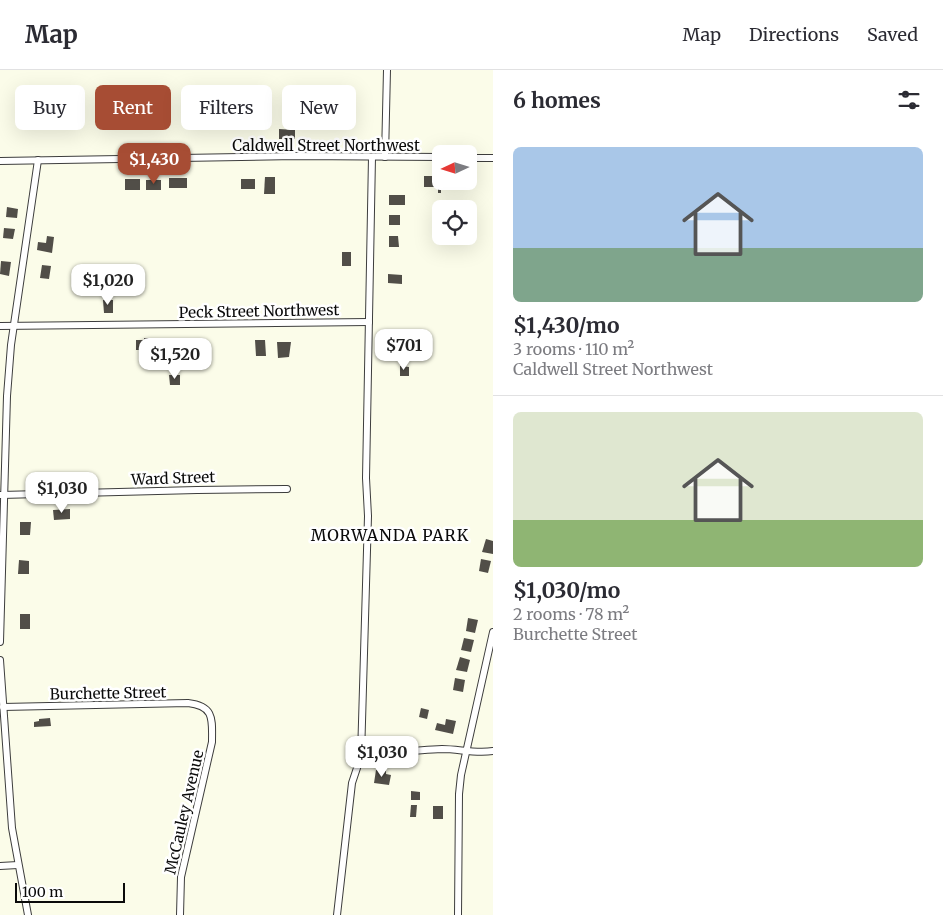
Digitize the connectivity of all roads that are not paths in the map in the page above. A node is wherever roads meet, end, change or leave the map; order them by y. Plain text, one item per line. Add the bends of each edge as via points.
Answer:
1 (387, 70) edge
2 (372, 157) junction
3 (385, 157) junction
4 (432, 158) edge
5 (478, 158) edge
6 (493, 158) edge
7 (38, 160) junction
8 (0, 161) edge
9 (369, 322) junction
10 (0, 326) edge
11 (14, 326) junction
12 (288, 489) dead end
13 (2, 495) edge
14 (1, 582) edge
15 (493, 632) edge
16 (0, 642) edge
17 (0, 660) edge
18 (2, 707) junction
19 (210, 714) joint
20 (466, 750) junction
21 (493, 751) edge
22 (361, 756) junction
23 (3, 761) edge
24 (18, 865) junction
25 (0, 866) edge
26 (28, 915) edge
27 (180, 915) edge
28 (337, 915) edge
29 (458, 915) edge

1 - 3 street
2 - 3 street, Caldwell Street Northwest
2 - 7 street, Caldwell Street Northwest
2 - 9 street
3 - 4 street, Caldwell Street Northwest
5 - 6 street
7 - 8 street, Caldwell Street Northwest
7 - 11 street
9 - 11 street, Peck Street Northwest
9 - 22 street via 368,516
10 - 11 street, Peck Street Northwest
11 - 13 street
12 - 13 street, Ward Street
13 - 14 street
14 - 16 street
15 - 20 street
17 - 18 street
18 - 19 street, Burchette Street via 188,703 201,705
18 - 23 street
19 - 27 street, McCauley Avenue via 210,753 181,877
20 - 21 street
20 - 22 street via 433,749
20 - 29 street via 459,794
22 - 28 street via 352,783
23 - 24 street
24 - 25 street
24 - 26 street

